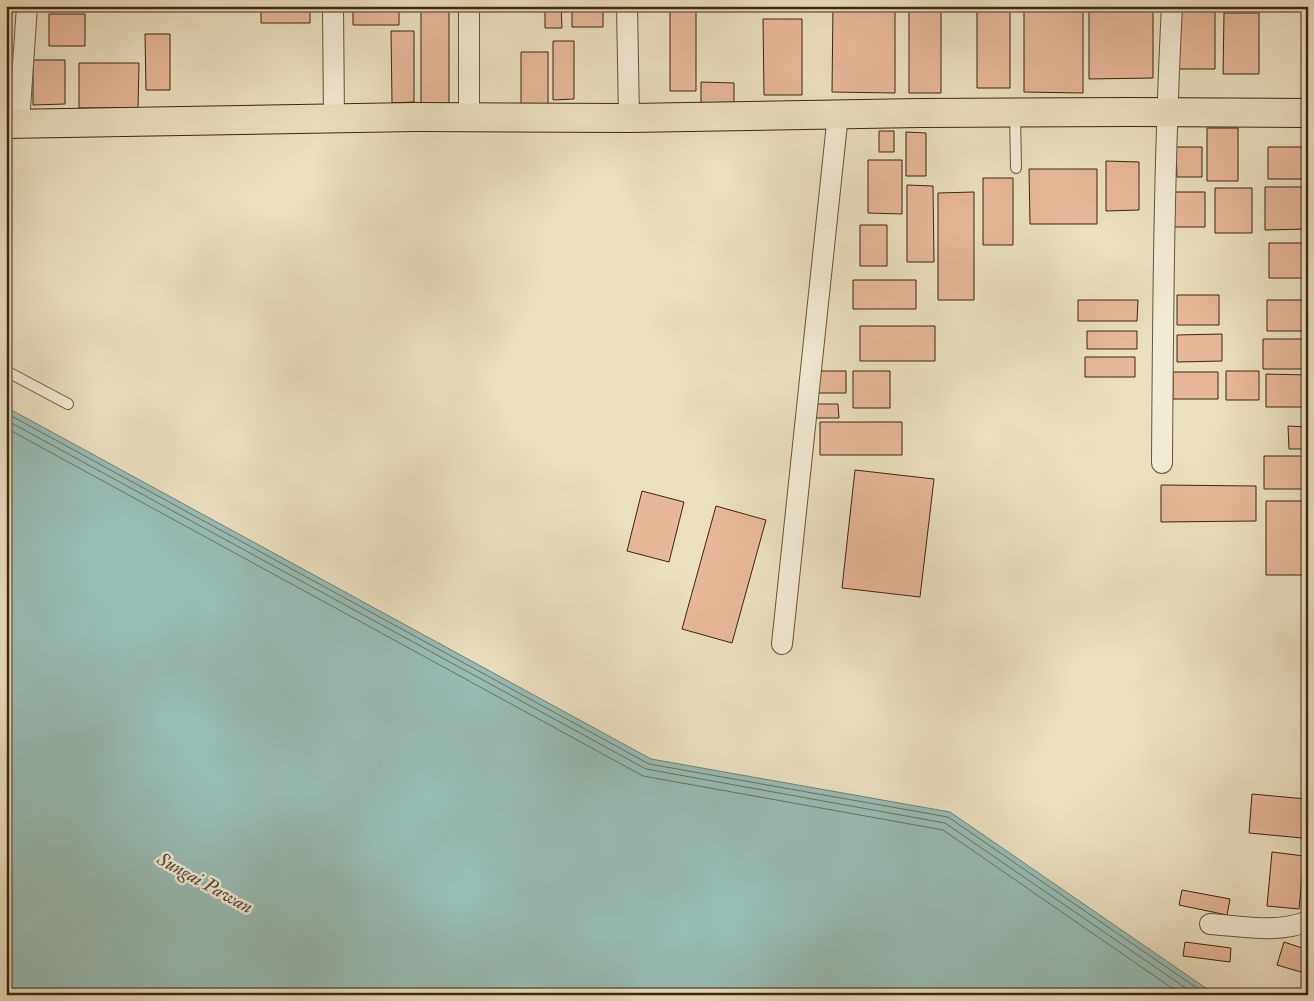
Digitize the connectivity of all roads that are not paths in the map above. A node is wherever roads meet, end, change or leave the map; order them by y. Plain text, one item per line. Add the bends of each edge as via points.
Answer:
1 (27, 6) edge
2 (333, 6) edge
3 (469, 6) edge
4 (627, 6) edge
5 (1172, 6) edge
6 (1167, 112) junction
7 (1015, 113) junction
8 (1308, 113) edge
9 (838, 114) junction
10 (469, 117) junction
11 (334, 118) junction
12 (629, 118) junction
13 (13, 123) edge
14 (1016, 168) dead end
15 (6, 371) edge
16 (68, 404) dead end
17 (1162, 463) dead end
18 (782, 644) dead end
19 (1308, 920) edge
20 (1210, 924) dead end

1 - 13 street
2 - 11 street
3 - 10 street
4 - 12 street
5 - 6 street
6 - 7 main road
6 - 8 main road
6 - 17 street
7 - 9 main road
7 - 14 lane
9 - 12 main road
9 - 18 street
10 - 11 main road
10 - 12 main road
11 - 13 main road
15 - 16 lane
19 - 20 street via 1297,926 1280,928

